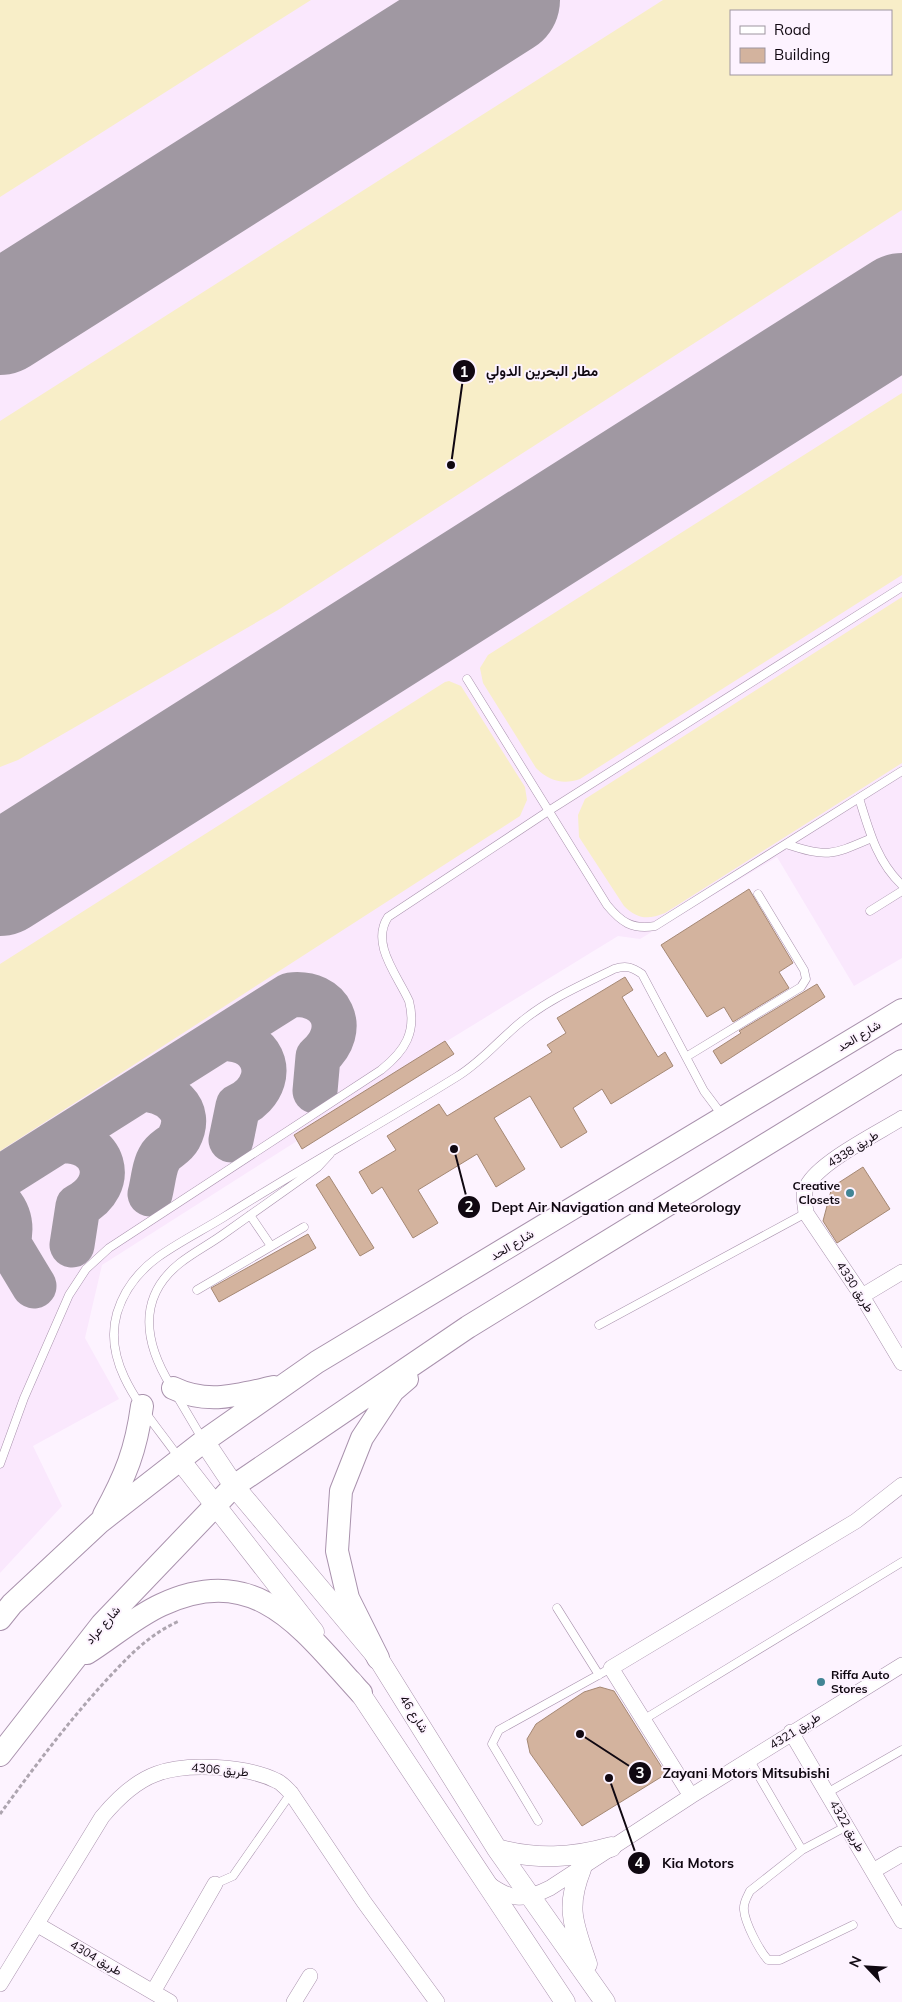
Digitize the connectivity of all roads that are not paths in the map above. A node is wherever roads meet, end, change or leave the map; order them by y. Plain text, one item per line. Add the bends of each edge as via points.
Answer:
1 (902, 587) edge
2 (467, 679) dead end
3 (902, 771) edge
4 (859, 798) junction
5 (550, 810) junction
6 (872, 838) junction
7 (786, 844) junction
8 (902, 885) edge
9 (902, 892) edge
10 (758, 894) dead end
11 (870, 911) dead end
12 (902, 1010) edge
13 (686, 1057) junction
14 (902, 1061) edge
15 (723, 1117) junction
16 (902, 1118) edge
17 (333, 1151) junction
18 (806, 1212) junction
19 (229, 1214) junction
20 (250, 1215) junction
21 (236, 1225) junction
22 (304, 1227) dead end
23 (195, 1235) junction
24 (272, 1246) junction
25 (204, 1248) junction
26 (902, 1272) edge
27 (197, 1290) dead end
28 (862, 1296) junction
29 (599, 1325) dead end
30 (468, 1327) junction
31 (902, 1363) edge
32 (285, 1384) junction
33 (173, 1388) junction
34 (142, 1406) junction
35 (204, 1441) junction
36 (180, 1460) junction
37 (0, 1464) edge
38 (902, 1485) edge
39 (234, 1486) junction
40 (215, 1504) junction
41 (100, 1522) junction
42 (902, 1562) edge
43 (558, 1608) dead end
44 (0, 1619) edge
45 (378, 1658) junction
46 (902, 1665) edge
47 (68, 1666) junction
48 (605, 1672) junction
49 (361, 1693) junction
50 (643, 1720) junction
51 (792, 1732) junction
52 (902, 1750) edge
53 (0, 1754) edge
54 (749, 1759) junction
55 (292, 1793) junction
56 (827, 1793) junction
57 (691, 1796) junction
58 (538, 1821) dead end
59 (847, 1826) junction
60 (611, 1847) junction
61 (497, 1849) junction
62 (802, 1850) junction
63 (902, 1854) edge
64 (582, 1869) junction
65 (873, 1871) junction
66 (482, 1880) junction
67 (215, 1884) joint
68 (532, 1897) junction
69 (902, 1921) edge
70 (38, 1924) junction
71 (853, 1924) dead end
72 (310, 1976) dead end
73 (0, 1984) edge
74 (594, 1985) junction
75 (153, 1992) junction
76 (170, 2002) edge
77 (294, 2002) edge
78 (437, 2002) edge
79 (565, 2002) edge
80 (605, 2002) edge

1 - 5 lane
2 - 5 lane
3 - 4 lane
4 - 6 lane
4 - 7 lane
5 - 7 lane via 607,905 619,920 636,927 655,926
5 - 37 lane via 394,912 384,922 382,944 412,1011 411,1032 402,1051 381,1070 109,1248 86,1269 69,1295 24,1398
6 - 7 lane via 830,854 813,853
6 - 8 lane via 886,869
9 - 11 lane
10 - 13 lane via 804,970 806,979 800,987
12 - 15 main road, شارع الحد
13 - 15 lane via 704,1091
13 - 17 lane via 642,974 623,966 540,1008 472,1067
14 - 30 main road
15 - 32 main road, شارع الحد
16 - 18 street, طريق 4338 via 817,1170 806,1187
17 - 19 lane
17 - 20 lane via 318,1167
18 - 28 street, طريق 4330
18 - 29 lane
19 - 21 lane
19 - 23 lane
20 - 21 lane
20 - 24 lane
21 - 25 lane
22 - 24 lane
23 - 25 lane
23 - 34 lane via 143,1270 127,1291 117,1314 115,1349 119,1366
24 - 27 lane
25 - 33 lane via 170,1273 154,1299 150,1313 150,1343
26 - 28 street
28 - 31 street, طريق 4330
30 - 39 main road
30 - 45 main road via 394,1391 362,1438 342,1491 337,1550 348,1598
32 - 33 main road via 220,1399 196,1397
32 - 35 main road, شارع الحد
33 - 35 lane
34 - 36 lane
34 - 41 main road via 132,1458
35 - 36 main road, شارع الحد
35 - 39 main road, شارع 46
36 - 40 main road
36 - 41 main road
38 - 48 street via 856,1521
39 - 40 main road
39 - 45 main road, شارع 46
40 - 47 main road, شارع عراد via 102,1624
40 - 49 main road
41 - 44 main road
42 - 50 lane
43 - 48 lane
45 - 61 main road, شارع 46
46 - 51 street, طريق 4321
47 - 49 main road via 159,1606 186,1595 232,1591 258,1598 295,1621
47 - 53 main road, شارع عراد
48 - 50 street
48 - 58 lane via 499,1730 494,1736 492,1744
49 - 66 main road
50 - 57 street
51 - 54 street, طريق 4321
51 - 56 street, طريق 4322
52 - 56 lane
54 - 57 street, طريق 4321
54 - 62 lane
55 - 67 lane via 233,1876
55 - 70 street, طريق 4306 via 278,1781 244,1770 177,1767 155,1774 116,1800 102,1816
55 - 78 street, طريق 4306 via 364,1902
56 - 59 street, طريق 4322
57 - 60 street, طريق 4321
59 - 62 lane
59 - 65 street, طريق 4322
60 - 61 main road via 565,1857 526,1856
60 - 64 street, طريق 4321
61 - 68 main road, شارع 46
62 - 71 lane via 750,1892 745,1900 744,1911 760,1951 768,1960 780,1960
63 - 65 street
64 - 68 street, طريق 4321
64 - 74 main road via 572,1896 572,1916
65 - 69 street, طريق 4322
66 - 68 street via 508,1896
66 - 79 main road
67 - 75 street
68 - 74 main road, شارع 46
70 - 73 street, طريق 4306
70 - 75 street, طريق 4304
72 - 77 street
74 - 80 main road, شارع 46
75 - 76 street, طريق 4304

